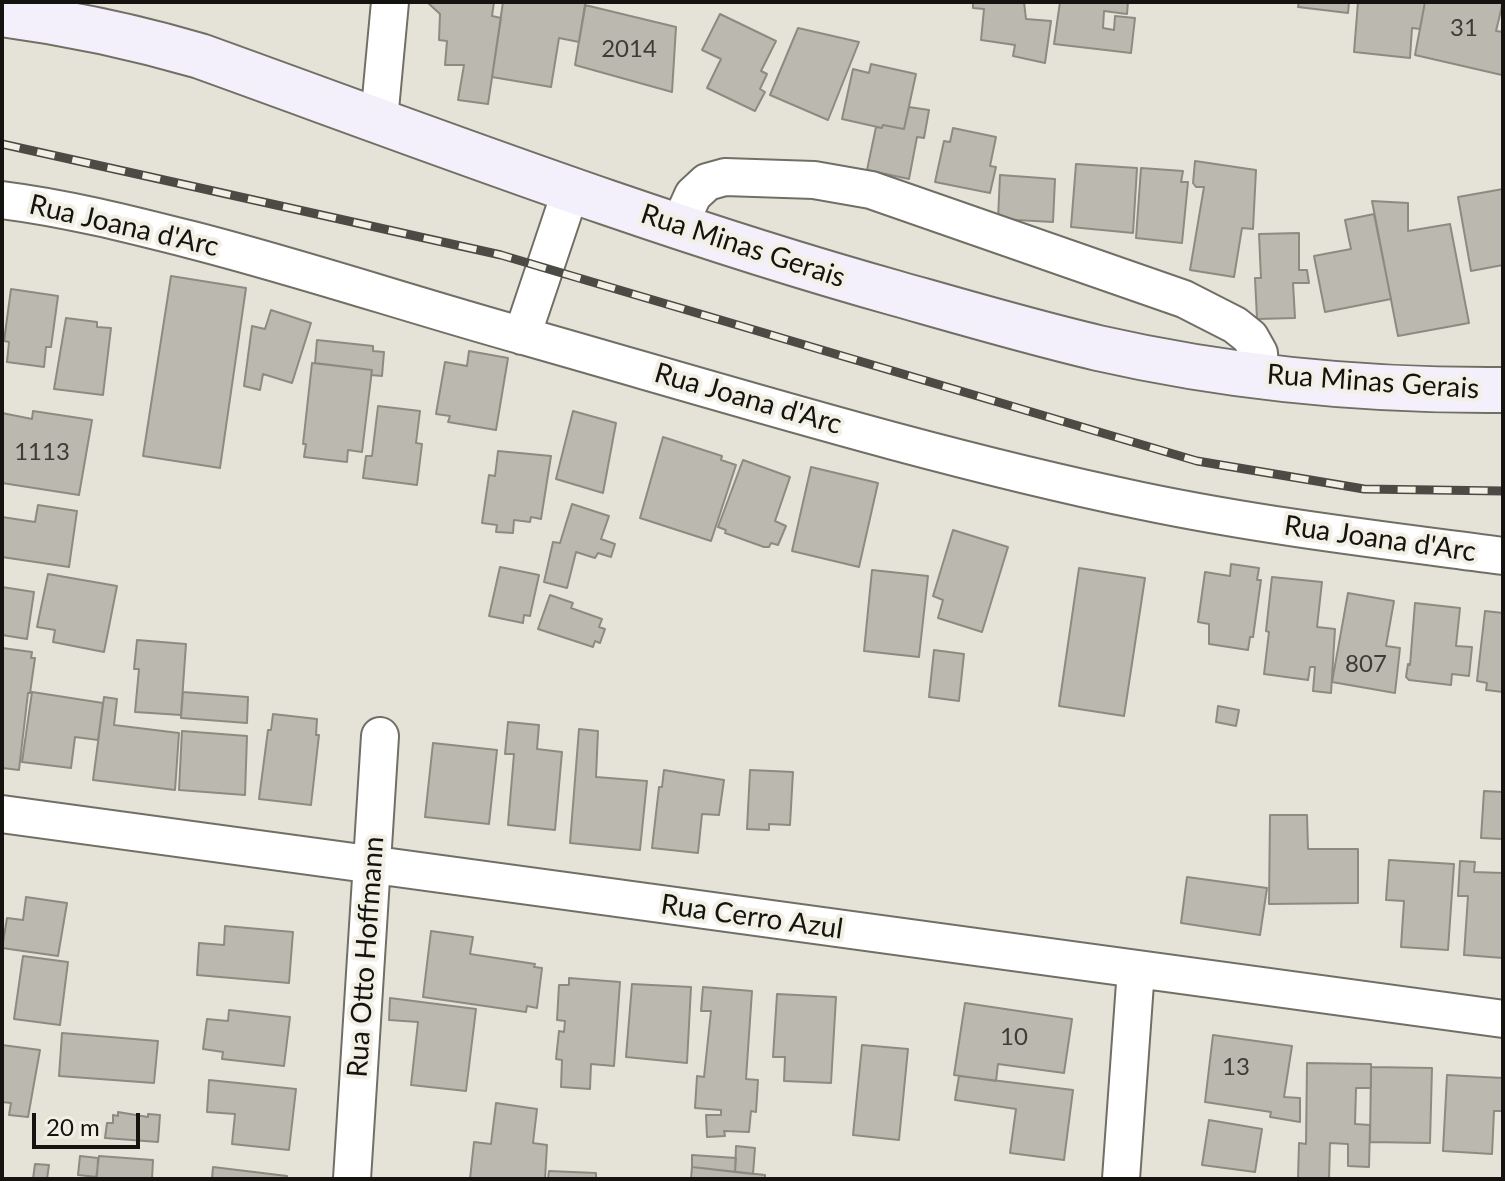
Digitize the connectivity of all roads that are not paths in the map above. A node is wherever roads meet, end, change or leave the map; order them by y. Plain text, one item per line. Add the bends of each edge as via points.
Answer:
1 (390, 2) edge
2 (2, 14) edge
3 (379, 120) junction
4 (571, 190) junction
5 (2, 200) edge
6 (678, 228) junction
7 (522, 336) junction
8 (1260, 375) junction
9 (1503, 390) edge
10 (1503, 556) edge
11 (380, 736) dead end
12 (2, 814) edge
13 (371, 865) junction
14 (1136, 969) junction
15 (1503, 1019) edge
16 (352, 1179) edge
17 (1121, 1179) edge

1 - 3 street
2 - 3 main road, Rua Minas Gerais via 129,36
3 - 4 main road, Rua Minas Gerais
4 - 6 main road, Rua Minas Gerais
4 - 7 street
5 - 7 street, Rua Joana d'Arc via 142,227
6 - 8 main road, Rua Minas Gerais via 1098,348
6 - 8 street via 693,195 707,182 725,177 814,180 871,190 1184,299 1250,337 1259,353
7 - 10 street, Rua Joana d'Arc via 1068,485 1243,521
8 - 9 main road, Rua Minas Gerais via 1330,384
11 - 13 street, Rua Otto Hoffmann
12 - 13 street, Rua Cerro Azul
13 - 14 street, Rua Cerro Azul
13 - 16 street, Rua Otto Hoffmann
14 - 15 street, Rua Cerro Azul
14 - 17 street

